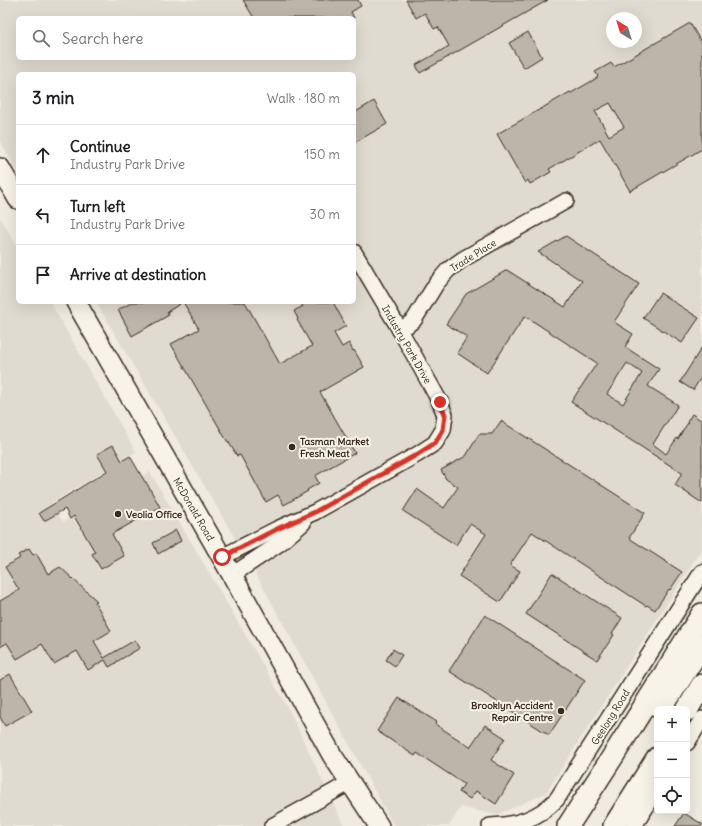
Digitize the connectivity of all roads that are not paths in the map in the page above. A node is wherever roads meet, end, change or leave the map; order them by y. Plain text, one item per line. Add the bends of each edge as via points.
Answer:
1 (0, 168) edge
2 (16, 196) edge
3 (566, 201) dead end
4 (356, 255) edge
5 (77, 304) edge
6 (400, 330) junction
7 (315, 512) junction
8 (222, 557) junction
9 (702, 572) edge
10 (232, 575) junction
11 (702, 614) edge
12 (702, 645) edge
13 (702, 685) edge
14 (663, 706) edge
15 (689, 706) edge
16 (654, 716) edge
17 (702, 719) edge
18 (690, 737) edge
19 (615, 753) junction
20 (654, 763) edge
21 (348, 781) junction
22 (654, 795) edge
23 (272, 826) edge
24 (364, 826) edge
25 (379, 826) edge
26 (490, 826) edge
27 (568, 826) edge
28 (614, 826) edge
29 (634, 826) edge

1 - 2 main road
3 - 6 street, Trade Place via 448,270 436,284 414,320
4 - 6 street, Industry Park Drive
5 - 8 main road, McDonald Road
6 - 7 street, Industry Park Drive via 440,402 445,415 443,430 435,443 418,454
7 - 8 street, Industry Park Drive
7 - 10 street, Industry Park Drive via 280,543
8 - 10 main road, McDonald Road
9 - 26 street, Geelong Road via 557,799 537,815 526,820
10 - 21 main road, McDonald Road
11 - 19 highway
12 - 14 highway
13 - 15 highway
16 - 19 highway
17 - 18 street
19 - 27 highway
20 - 28 highway
21 - 23 street
21 - 24 main road, McDonald Road
21 - 25 main road, McDonald Road
22 - 29 street

